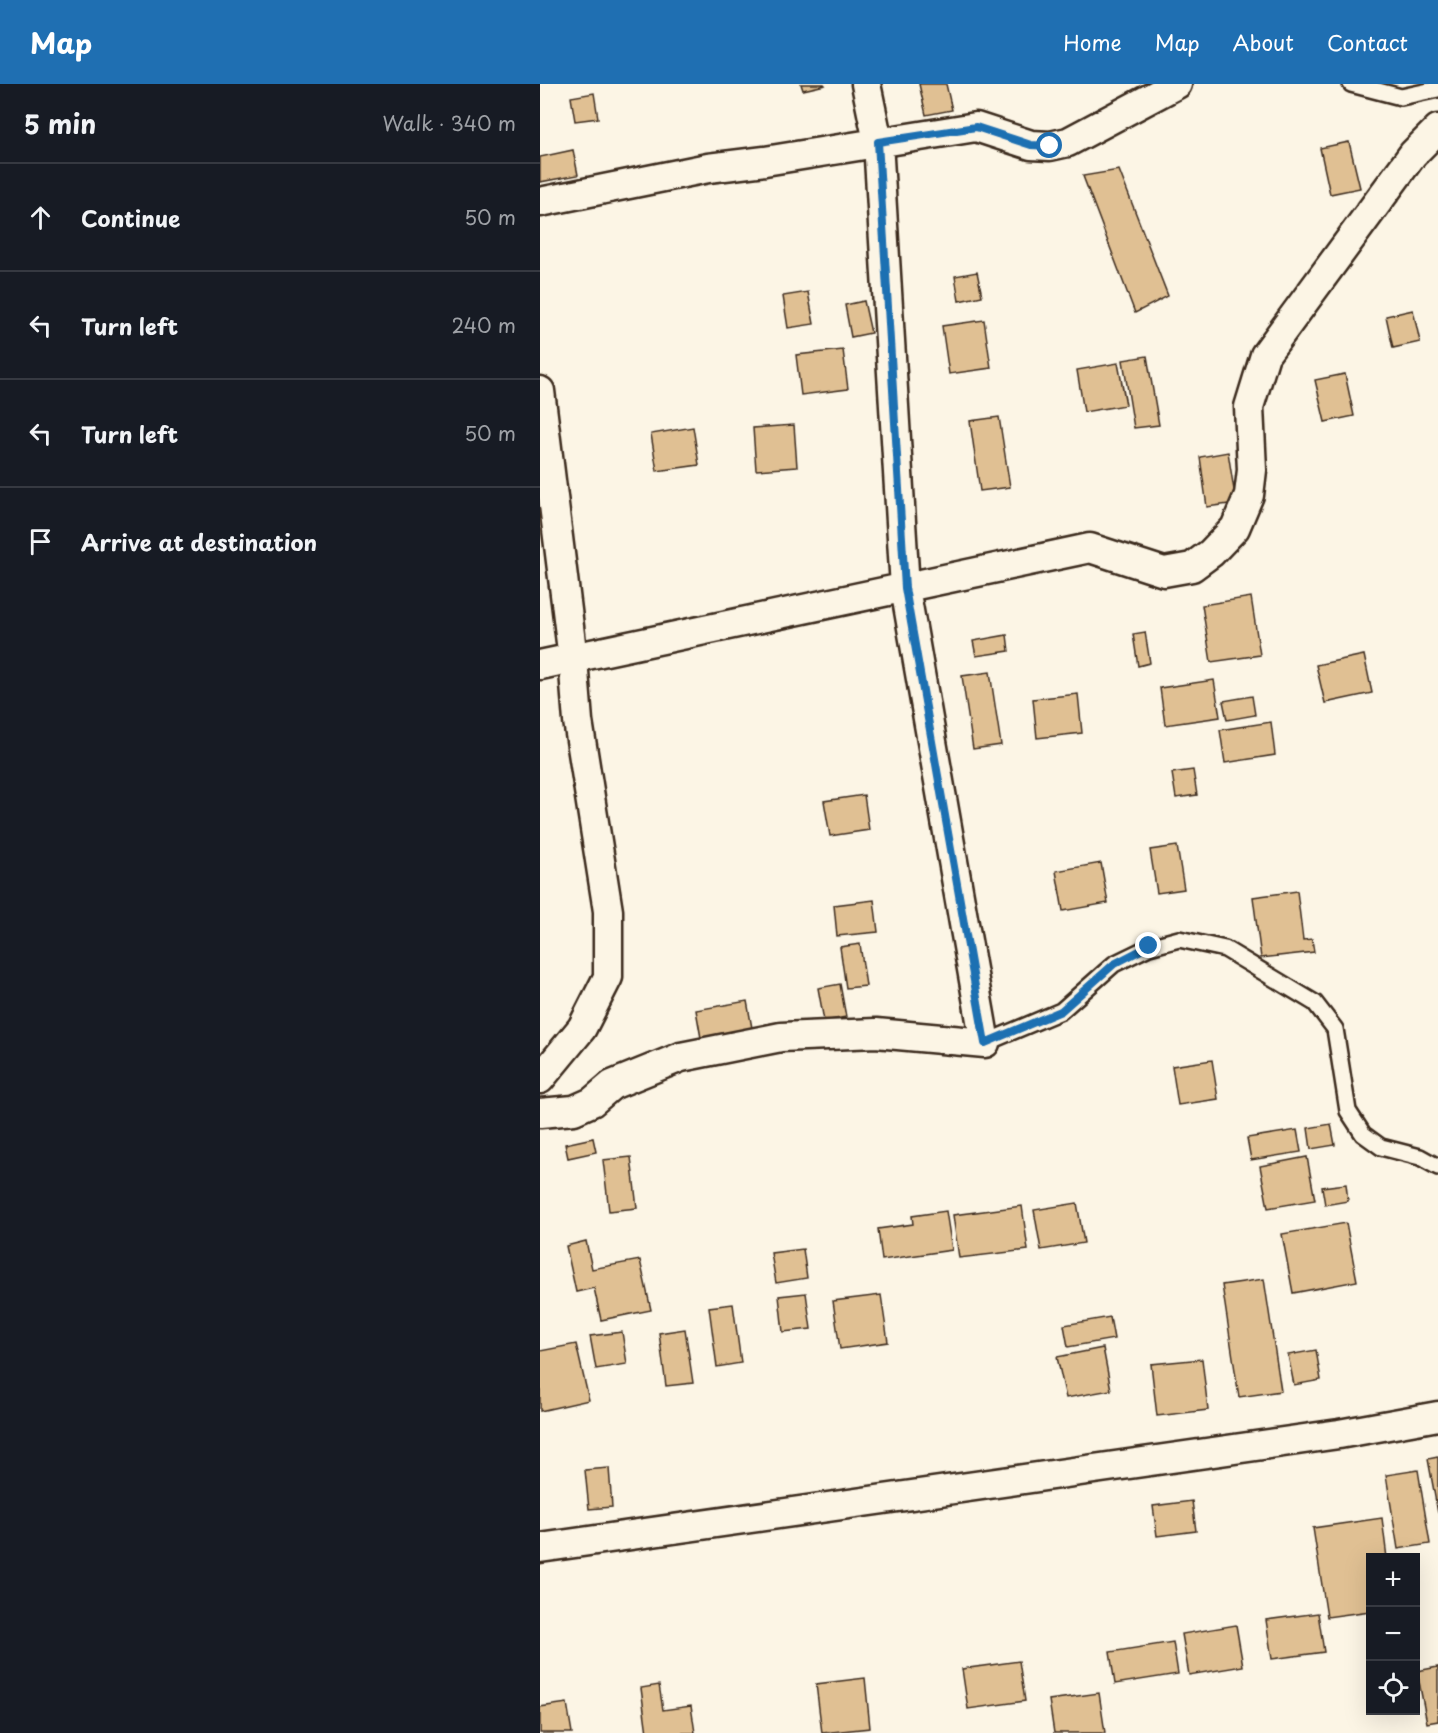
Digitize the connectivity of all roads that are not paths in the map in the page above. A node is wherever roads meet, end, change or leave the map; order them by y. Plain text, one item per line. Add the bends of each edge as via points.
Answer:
1 (866, 84) edge
2 (1177, 84) edge
3 (1350, 84) edge
4 (1438, 89) edge
5 (1438, 129) edge
6 (878, 142) junction
7 (540, 202) edge
8 (540, 391) edge
9 (905, 588) junction
10 (573, 659) junction
11 (540, 665) edge
12 (985, 1043) junction
13 (540, 1078) edge
14 (540, 1113) edge
15 (1438, 1167) edge
16 (1438, 1416) edge
17 (540, 1548) edge

1 - 6 street
2 - 6 street via 1068,142 1050,146 1031,145 976,127
3 - 4 lane via 1401,97
5 - 9 street via 1413,154 1265,355 1249,407 1249,495 1235,528 1211,553 1192,567 1164,572 1090,548
6 - 7 street via 708,168
6 - 9 street
8 - 10 street
9 - 10 street
9 - 12 street
10 - 11 street
10 - 13 street via 578,721 608,910 608,977 582,1028
12 - 14 street via 876,1033 781,1037 681,1057 612,1085 592,1102 574,1110
12 - 15 lane via 1061,1011 1114,964 1149,946 1179,939 1225,949 1316,1003 1335,1029 1348,1111 1363,1134 1381,1147 1420,1157
16 - 17 street via 1339,1434

